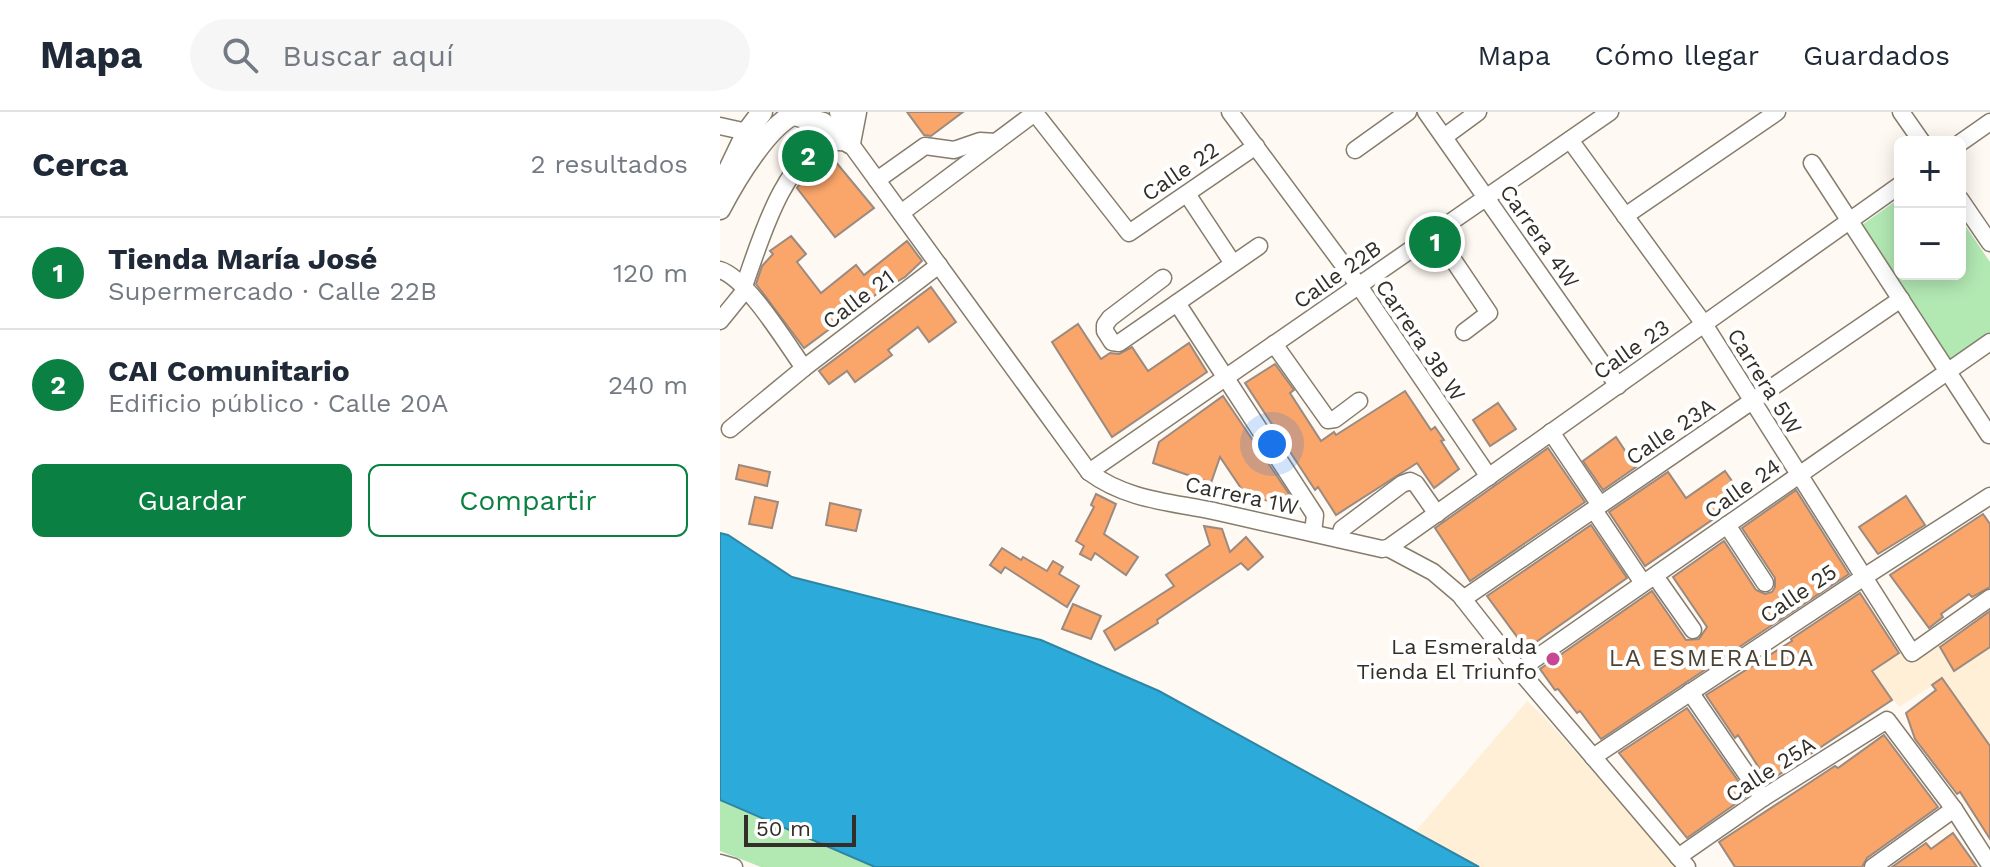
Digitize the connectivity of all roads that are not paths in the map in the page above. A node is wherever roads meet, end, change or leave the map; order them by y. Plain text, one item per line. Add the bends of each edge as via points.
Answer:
1 (762, 112) edge
2 (838, 112) edge
3 (856, 112) edge
4 (1036, 112) edge
5 (1230, 112) edge
6 (1408, 112) edge
7 (1426, 112) edge
8 (1478, 112) edge
9 (1777, 112) edge
10 (1901, 112) edge
11 (796, 113) edge
12 (1601, 115) edge
13 (1990, 122) edge
14 (720, 126) edge
15 (747, 132) junction
16 (1918, 136) edge
17 (1444, 137) junction
18 (1966, 139) edge
19 (1570, 140) junction
20 (996, 142) junction
21 (850, 143) junction
22 (1256, 146) junction
23 (1355, 150) dead end
24 (1812, 163) dead end
25 (877, 180) junction
26 (720, 188) edge
27 (1894, 189) edge
28 (1187, 194) junction
29 (1486, 198) junction
30 (1966, 207) edge
31 (720, 209) edge
32 (901, 213) junction
33 (1625, 216) junction
34 (1849, 221) junction
35 (1435, 233) junction
36 (1989, 238) edge
37 (1259, 246) dead end
38 (1232, 262) junction
39 (939, 265) junction
40 (720, 270) edge
41 (1163, 278) dead end
42 (1359, 286) junction
43 (745, 287) junction
44 (1901, 299) junction
45 (1177, 303) junction
46 (720, 321) edge
47 (1704, 324) junction
48 (1464, 332) dead end
49 (1990, 342) edge
50 (1274, 344) junction
51 (804, 368) junction
52 (1949, 371) junction
53 (1226, 378) junction
54 (1618, 386) junction
55 (1359, 401) dead end
56 (1752, 401) junction
57 (730, 429) dead end
58 (1551, 432) junction
59 (1989, 435) edge
60 (1089, 472) junction
61 (1799, 475) junction
62 (1489, 477) junction
63 (1990, 496) edge
64 (1597, 508) junction
65 (1437, 514) junction
66 (1727, 525) junction
67 (1313, 533) junction
68 (1339, 539) junction
69 (1388, 548) junction
70 (1864, 577) junction
71 (1649, 579) junction
72 (1765, 583) dead end
73 (1990, 598) edge
74 (1463, 599) junction
75 (1693, 630) dead end
76 (1519, 670) junction
77 (1690, 692) junction
78 (1593, 757) junction
79 (1763, 798) junction
80 (1954, 809) junction
81 (1683, 862) edge
82 (720, 863) edge
83 (1990, 865) edge
84 (734, 867) edge
85 (1873, 867) edge

1 - 15 main road
2 - 21 street, Carrera 1W
3 - 21 main road
4 - 20 street
4 - 28 street, Calle 22 via 1129,233
5 - 22 street, Carrera 3B W
6 - 23 street
7 - 17 street, Carrera 4W
8 - 17 street
9 - 33 street
10 - 16 street
11 - 21 main road via 823,123
11 - 31 main road via 755,154
12 - 19 street, Calle 22B
13 - 18 street
14 - 15 street
15 - 26 main road
17 - 29 street, Carrera 4W
19 - 29 street, Calle 22B
19 - 33 street, Carrera 5W
20 - 25 street via 954,150 925,146
20 - 32 street
21 - 25 street, Carrera 1W
21 - 43 street via 833,142 813,152 781,188
22 - 28 street, Calle 22
22 - 42 street, Carrera 3B W
24 - 34 street
25 - 32 street, Carrera 1W
27 - 34 street, Calle 23
28 - 38 street
29 - 35 street, Calle 22B
29 - 54 street, Carrera 4W
30 - 36 street
32 - 39 street, Carrera 1W
33 - 47 street, Carrera 5W
34 - 44 street
34 - 47 street, Calle 23
35 - 42 street, Calle 22B
35 - 48 street via 1489,313
37 - 38 street
38 - 45 street
39 - 51 street, Calle 21
39 - 60 street, Carrera 1W
40 - 43 street
41 - 45 street via 1110,318 1105,331 1119,343
42 - 50 street, Calle 22B
42 - 62 street, Carrera 3B W
43 - 46 street
43 - 51 street
44 - 52 street
44 - 56 street, Calle 23A
45 - 53 street
47 - 54 street, Calle 23
47 - 56 street, Carrera 5W
49 - 52 street, Calle 24
50 - 53 street, Calle 22B
50 - 55 street via 1328,420
51 - 57 street, Calle 21
52 - 59 street
52 - 61 street, Calle 24
53 - 60 street, Calle 22B
53 - 67 street via 1315,515
54 - 58 street, Calle 23
56 - 61 street, Carrera 5W
56 - 64 street, Calle 23A
58 - 62 street, Calle 23
58 - 64 street
60 - 67 street, Carrera 1W via 1142,498
61 - 66 street, Calle 24
61 - 70 street, Carrera 5W
62 - 65 street, Calle 23
63 - 70 street, Calle 25
64 - 71 street
64 - 74 street, Calle 23A
65 - 68 street via 1410,481 1342,529
65 - 69 street, Calle 23
66 - 71 street, Calle 24
66 - 72 street
67 - 68 street, Carrera 1W
68 - 69 street, Carrera 1W
69 - 74 street, Carrera 1W via 1433,572
70 - 73 street, Carrera 5W via 1912,653
70 - 77 street, Calle 25
71 - 75 street
71 - 76 street, Calle 24
74 - 76 street, Carrera 1W
76 - 78 street, Carrera 1W
77 - 78 street, Calle 25
77 - 79 street
78 - 81 street, Carrera 1W
79 - 80 street, Calle 25A via 1887,720
79 - 81 street, Calle 25A
80 - 83 street
80 - 85 street
82 - 84 street

